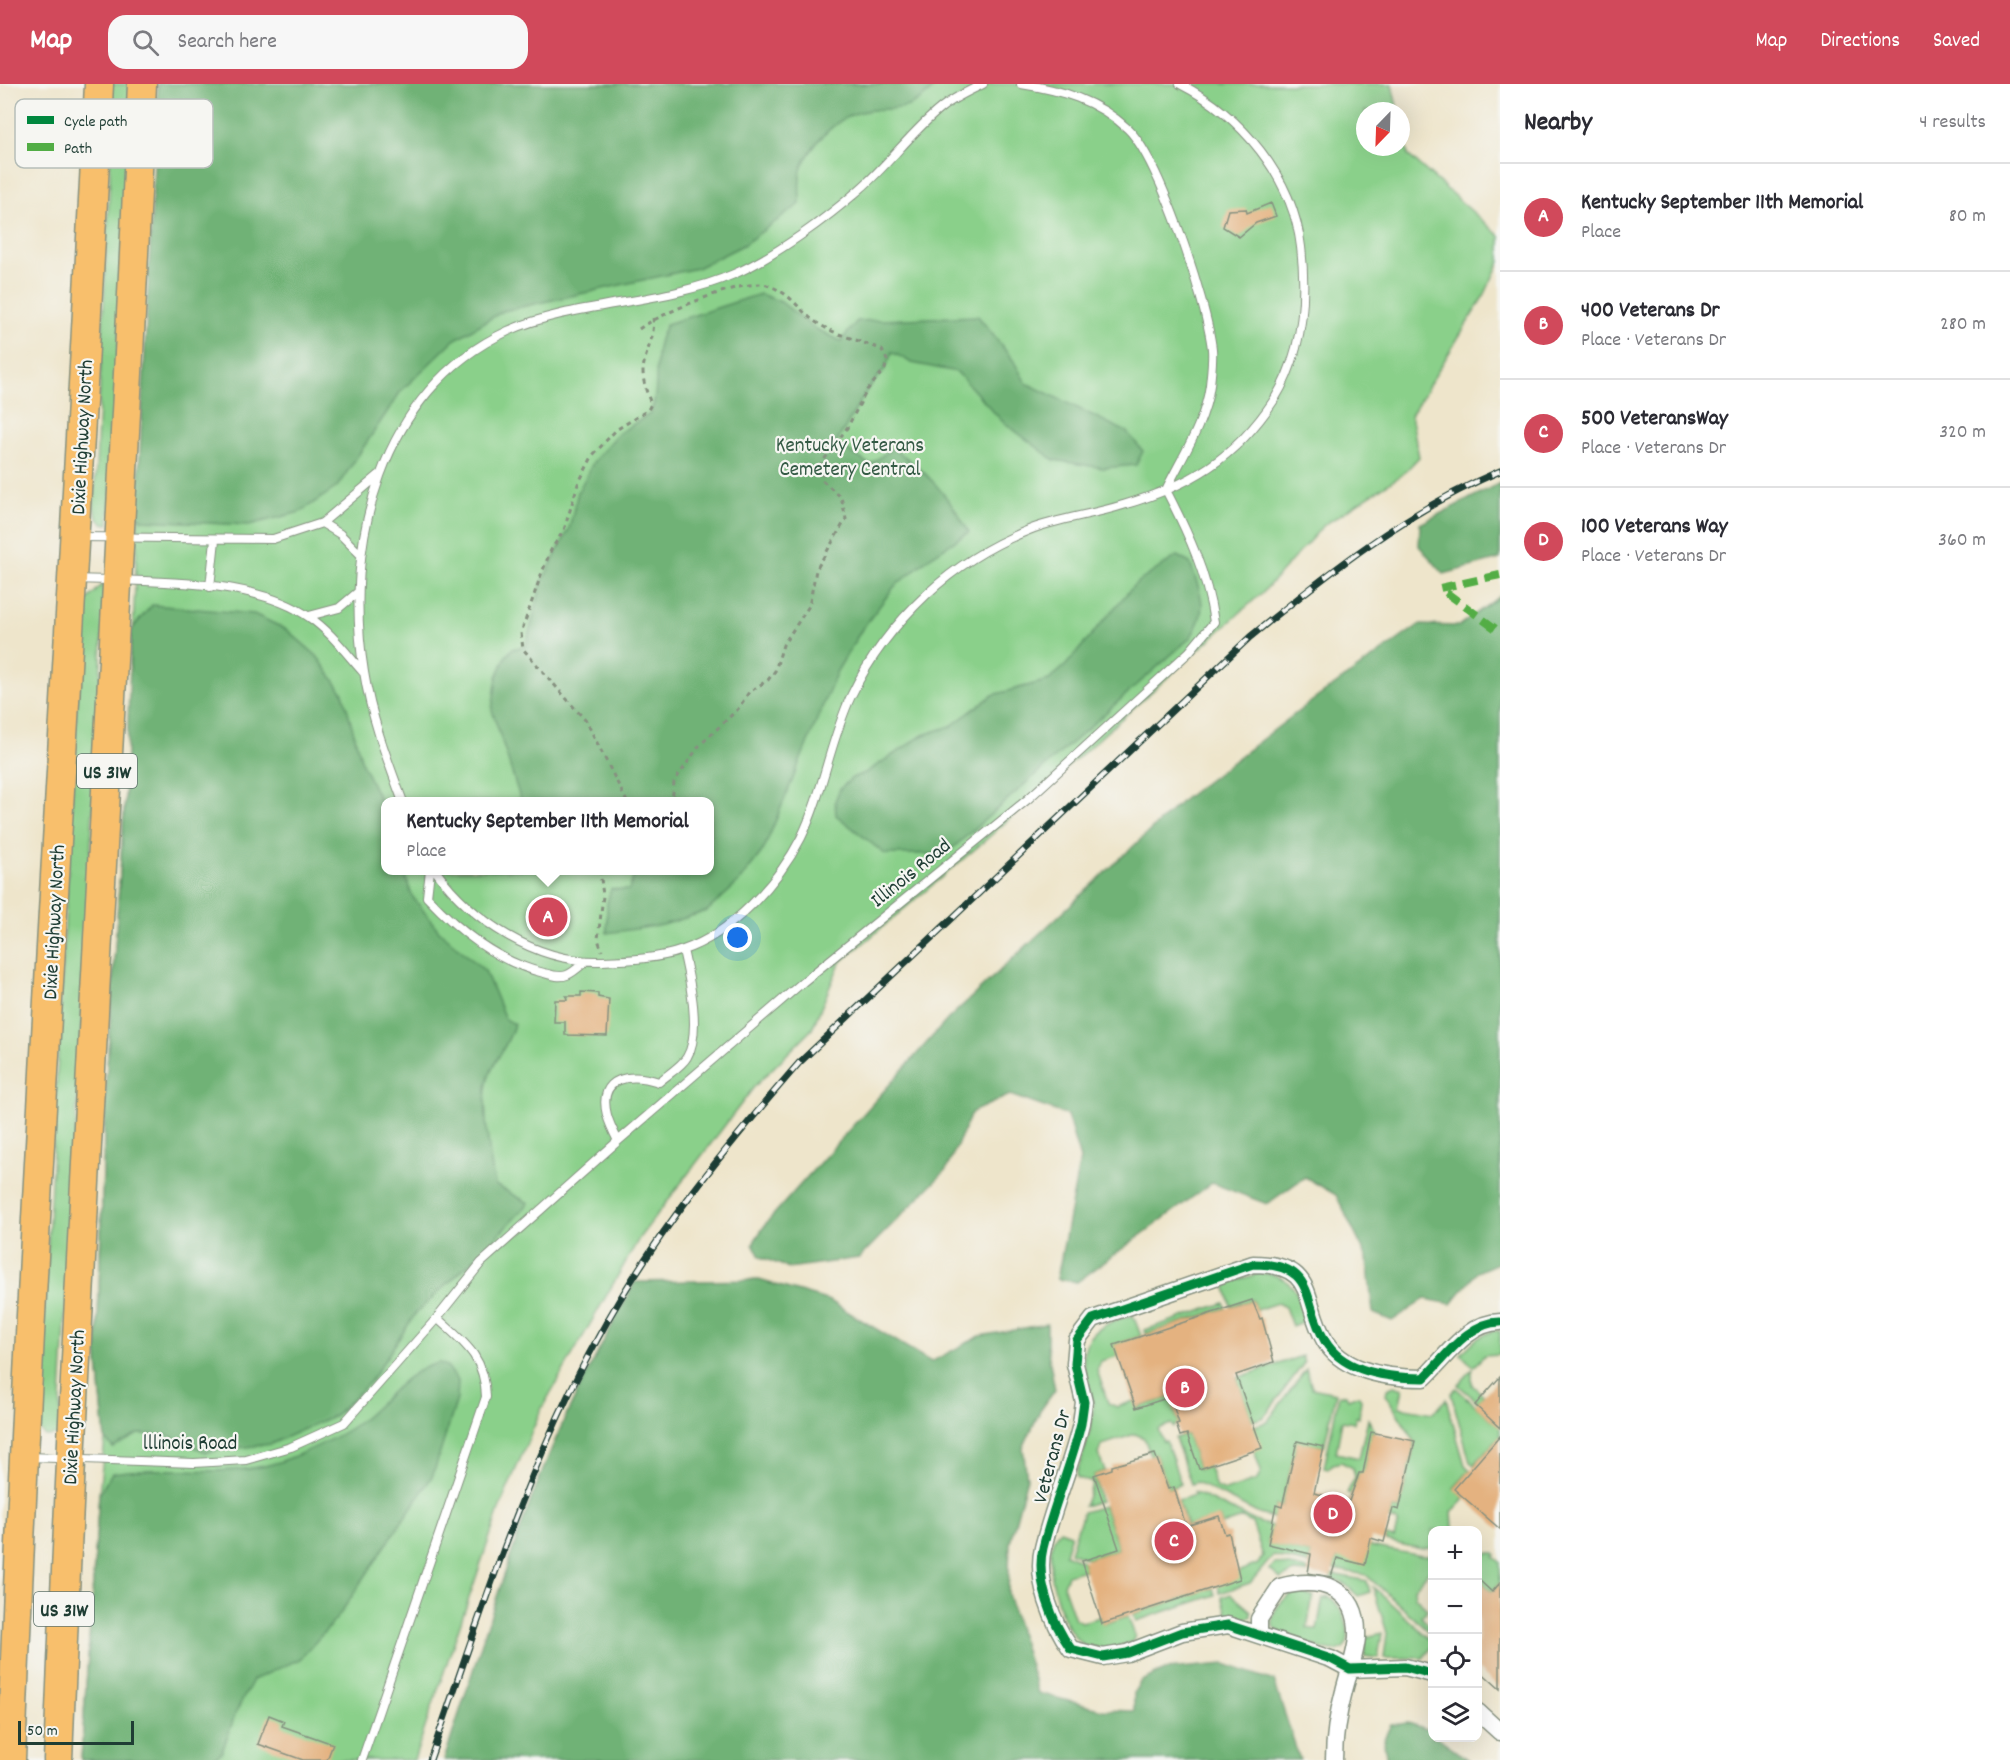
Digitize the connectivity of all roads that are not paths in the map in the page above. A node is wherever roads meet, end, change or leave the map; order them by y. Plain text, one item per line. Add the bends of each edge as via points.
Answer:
1 (99, 84) edge
2 (142, 84) edge
3 (983, 84) edge
4 (1021, 84) edge
5 (1180, 84) edge
6 (98, 99) edge
7 (141, 99) edge
8 (95, 168) edge
9 (138, 168) edge
10 (380, 474) junction
11 (1166, 490) junction
12 (322, 523) junction
13 (76, 537) junction
14 (122, 538) junction
15 (215, 540) junction
16 (361, 555) junction
17 (73, 579) junction
18 (118, 581) junction
19 (210, 586) junction
20 (358, 592) junction
21 (309, 616) junction
22 (364, 674) junction
23 (401, 797) edge
24 (429, 875) edge
25 (439, 875) edge
26 (683, 950) junction
27 (586, 961) junction
28 (618, 1141) junction
29 (437, 1318) junction
30 (1500, 1322) edge
31 (22, 1457) junction
32 (70, 1458) junction
33 (1258, 1634) junction
34 (1350, 1669) junction
35 (1428, 1673) edge
36 (1482, 1716) edge
37 (1500, 1732) edge
38 (11, 1760) edge
39 (58, 1760) edge
40 (362, 1760) edge
41 (1334, 1760) edge

1 - 6 highway, Dixie Highway North / US 31W
2 - 7 highway, Dixie Highway North / US 31W
3 - 10 lane via 940,108 851,196 808,229 735,274 642,301 509,330 477,348 447,371 416,405
4 - 11 lane via 1079,97 1102,108 1129,130 1146,152 1183,242 1212,349 1210,387 1199,425
5 - 11 lane via 1211,103 1245,132 1265,157 1289,200 1300,239 1304,306 1291,365 1278,394 1258,423 1209,470
8 - 13 highway, Dixie Highway North / US 31W
9 - 14 highway, Dixie Highway North / US 31W
10 - 12 lane
10 - 16 lane
11 - 26 lane via 1031,529 990,548 956,568 903,617 881,643 850,699 801,837 776,876 750,907
11 - 28 lane, Illinois Road via 1193,542 1214,622 1189,652 1028,799 803,982
12 - 15 lane via 273,539
12 - 16 lane
13 - 14 lane
13 - 17 highway, Dixie Highway North / US 31W
14 - 15 lane
14 - 18 highway, Dixie Highway North / US 31W
15 - 19 lane
16 - 20 lane
17 - 18 lane
17 - 31 highway, Dixie Highway North / US 31W
18 - 19 lane
18 - 32 highway, Dixie Highway North / US 31W
19 - 21 lane via 265,595
20 - 21 lane via 339,608
20 - 22 lane
21 - 22 lane
22 - 23 lane via 380,741
24 - 27 lane via 427,897 450,921 496,954 557,976 566,976
25 - 27 lane via 466,907 496,929 525,944
26 - 27 lane
26 - 28 lane via 693,1001 694,1028 687,1057 659,1082 640,1076 622,1078 611,1086 606,1113
28 - 29 lane, Illinois Road via 481,1263
29 - 32 lane, lllinois Road via 344,1423 291,1447 246,1460 194,1463
29 - 40 lane via 471,1349 485,1376 486,1397
30 - 33 street, Veterans Dr via 1487,1322 1462,1338 1424,1378 1394,1378 1364,1370 1341,1358 1326,1342 1300,1278 1277,1264 1252,1264 1093,1319 1077,1340 1075,1364 1084,1402 1081,1424 1042,1550 1043,1574 1055,1622 1071,1649 1103,1657 1206,1628 1228,1625
31 - 32 lane, lllinois Road
31 - 38 highway, Dixie Highway North / US 31W
32 - 39 highway, Dixie Highway North / US 31W
33 - 34 street, Veterans Dr
33 - 34 street via 1259,1619 1280,1587 1306,1582 1340,1591 1350,1602 1357,1636
34 - 35 street, Veterans Dr via 1405,1667
34 - 41 street
36 - 37 street

